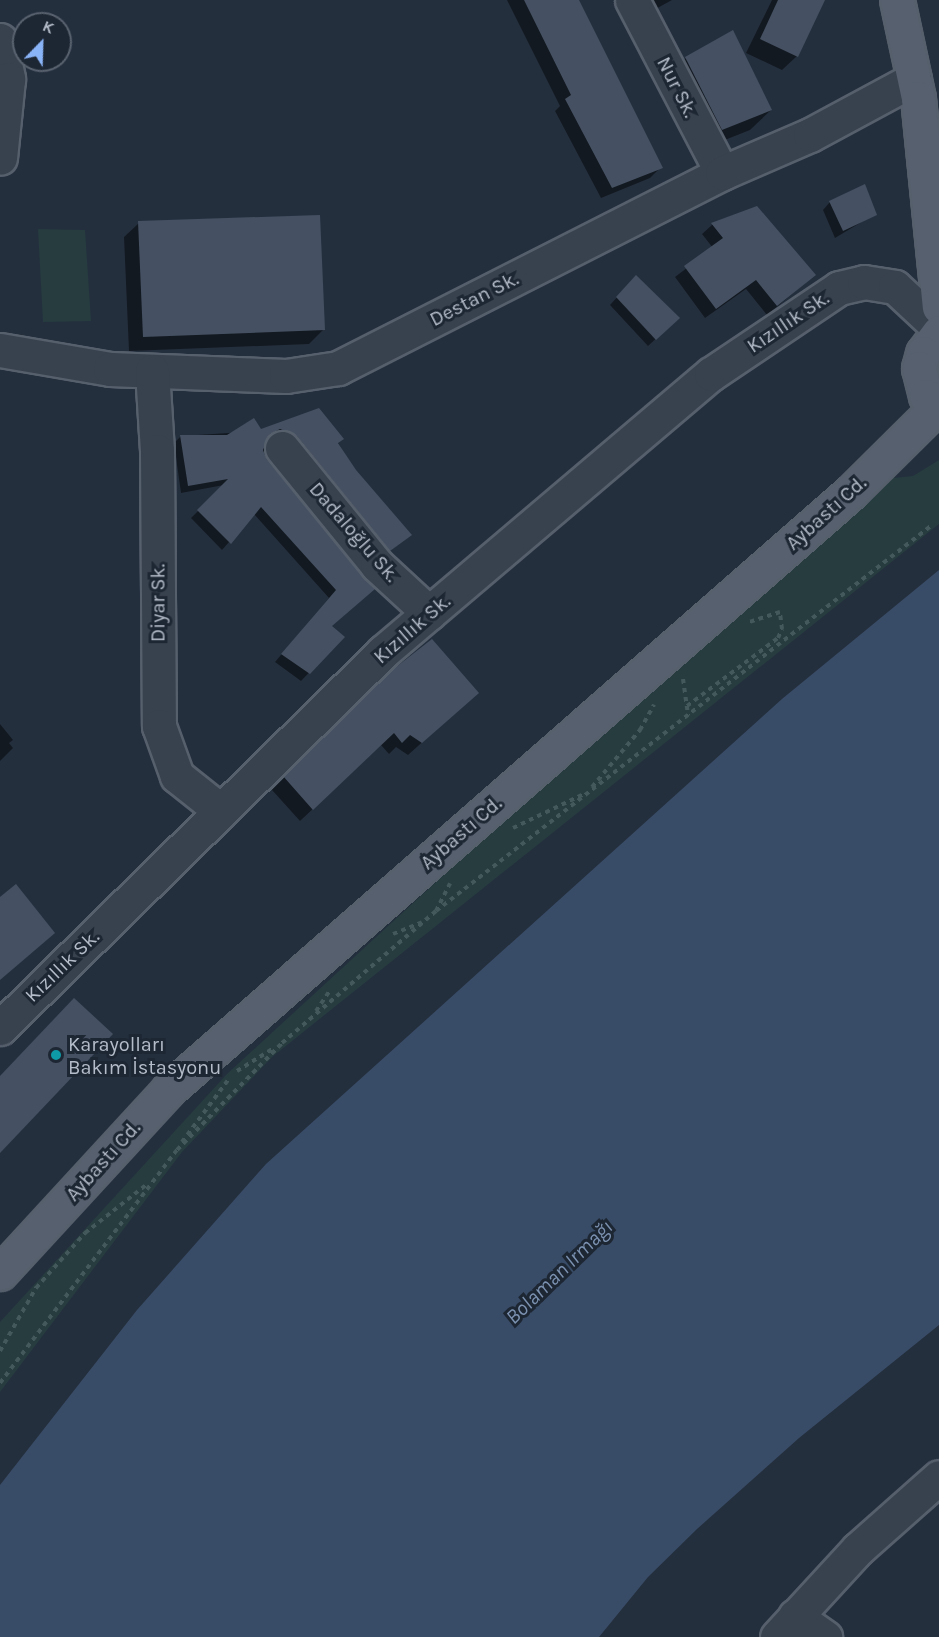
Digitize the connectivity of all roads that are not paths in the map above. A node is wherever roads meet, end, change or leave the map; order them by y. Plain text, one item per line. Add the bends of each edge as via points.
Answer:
1 (632, 0) edge
2 (897, 0) edge
3 (0, 40) edge
4 (914, 79) junction
5 (0, 158) edge
6 (722, 173) junction
7 (939, 307) edge
8 (939, 330) edge
9 (0, 350) edge
10 (152, 371) junction
11 (938, 408) edge
12 (282, 447) dead end
13 (429, 613) junction
14 (221, 811) junction
15 (1, 1025) edge
16 (0, 1273) edge
17 (939, 1477) edge
18 (786, 1627) edge
19 (825, 1637) edge

1 - 6 street, Nur Sk.
2 - 4 main road
3 - 5 street via 8,79
4 - 6 street, Destan Sk. via 810,135
4 - 7 main road
6 - 10 street, Destan Sk. via 338,368 286,376
8 - 11 main road via 923,353 919,368 921,383
8 - 13 street, Kızıllık Sk. via 895,287 864,282 839,288 711,374
9 - 10 street, Destan Sk. via 110,369
10 - 14 street, Diyar Sk. via 157,451 159,726 177,776
11 - 16 main road, Aybastı Cd. via 852,492 168,1090
12 - 13 street, Dadaloğlu Sk. via 377,565
13 - 14 street, Kızıllık Sk. via 383,652
14 - 15 street, Kızıllık Sk.
17 - 18 street via 858,1549
18 - 19 street

